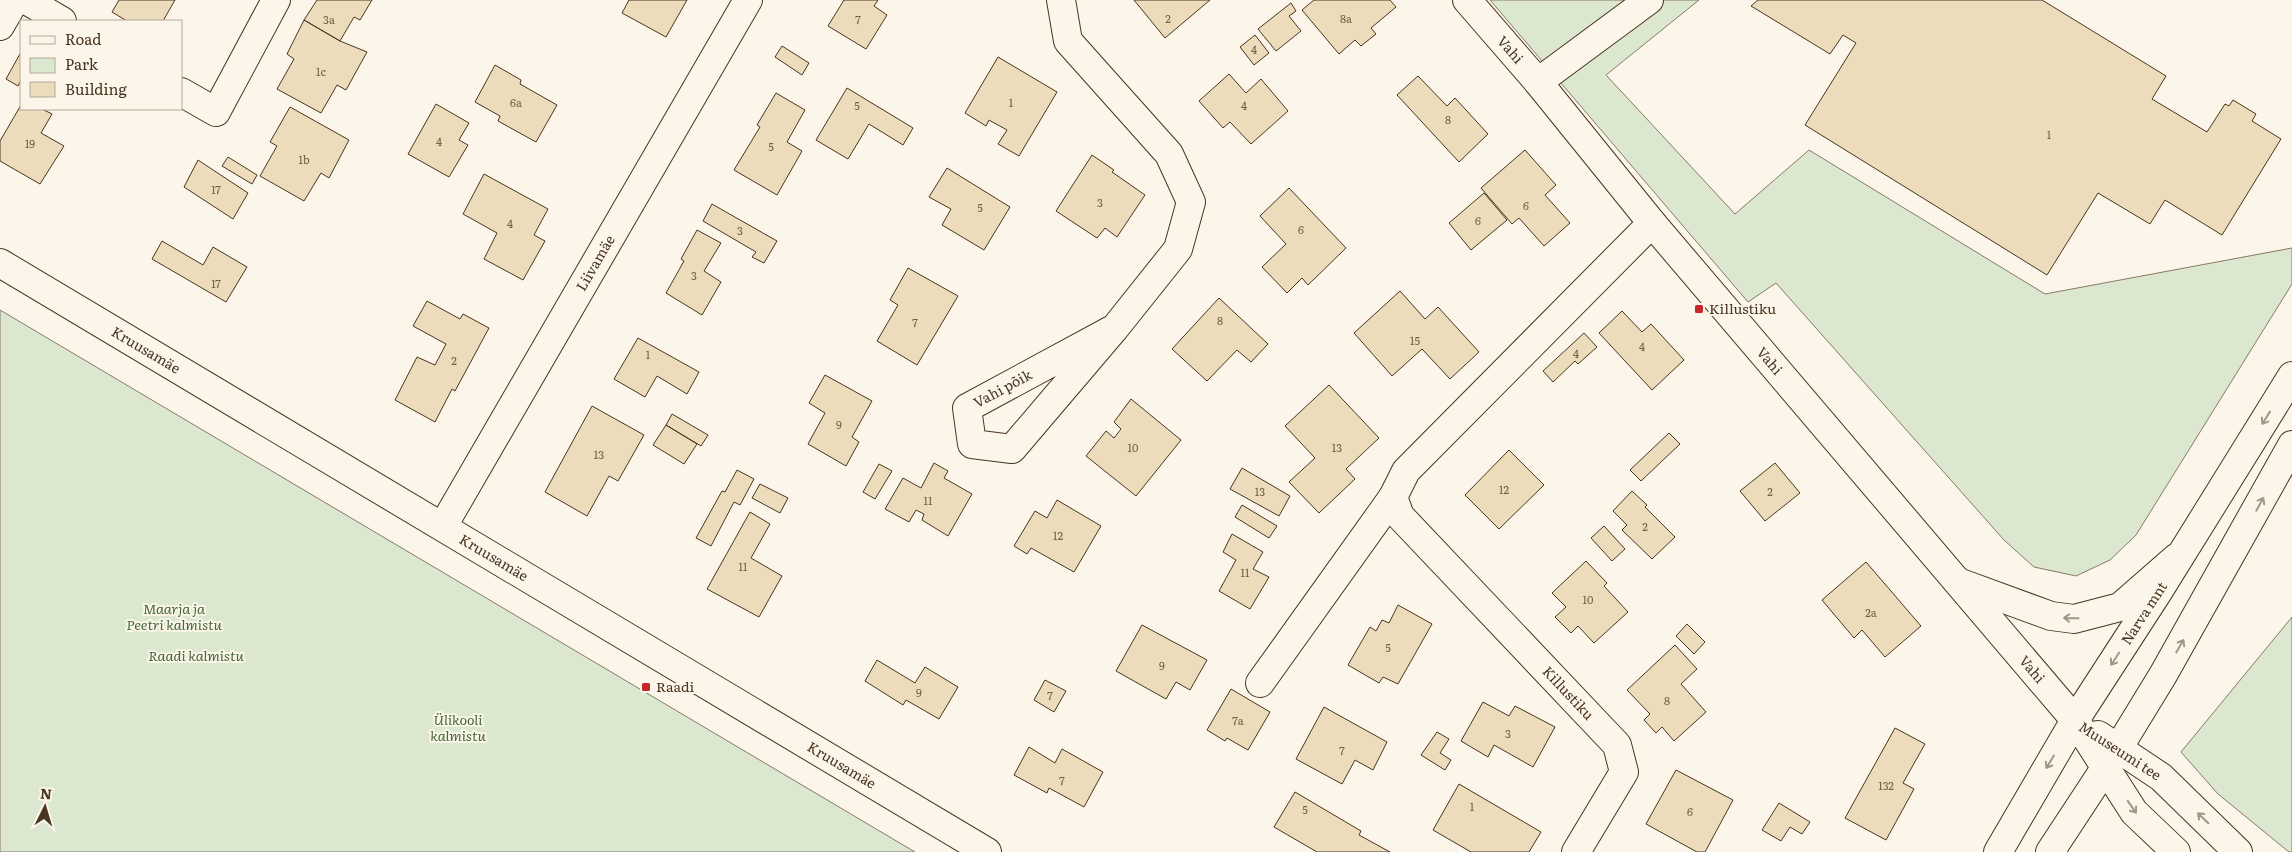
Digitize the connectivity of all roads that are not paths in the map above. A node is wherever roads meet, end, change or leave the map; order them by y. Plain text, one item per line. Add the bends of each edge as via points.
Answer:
1 (15, 0) edge
2 (26, 0) edge
3 (276, 0) edge
4 (748, 0) edge
5 (1061, 0) edge
6 (1467, 0) edge
7 (1649, 0) edge
8 (60, 20) edge
9 (0, 26) edge
10 (1538, 82) junction
11 (182, 93) edge
12 (1652, 222) junction
13 (0, 263) edge
14 (1115, 328) junction
15 (2292, 376) edge
16 (2292, 445) edge
17 (1393, 497) junction
18 (443, 526) junction
19 (2185, 550) junction
20 (1956, 582) junction
21 (1260, 683) dead end
22 (2075, 720) junction
23 (2112, 757) junction
24 (987, 852) edge
25 (1576, 852) edge
26 (1998, 852) edge
27 (2050, 852) edge
28 (2176, 852) edge
29 (2238, 852) edge

1 - 9 street
2 - 8 street
3 - 11 street via 216,112
4 - 18 street, Liivamäe
5 - 14 street, Vahi põik via 1068,41 1169,154 1191,202 1178,249
6 - 10 street, Vahi
7 - 10 street
10 - 12 street, Vahi
12 - 17 street via 1406,471
12 - 20 street, Vahi
13 - 18 street, Kruusamäe
14 - 14 street, Vahi põik via 1012,448 972,444 967,408
15 -> 19 street, Narva mnt
23 -> 16 street via 2221,574
17 - 21 street
17 - 25 street, Killustiku via 1400,516 1617,745 1624,772
18 - 24 street, Kruusamäe
19 -> 20 street via 2120,608 2074,620 2051,616
19 -> 22 street, Narva mnt
20 - 22 street, Vahi
22 - 23 street, Muuseumi tee
22 -> 26 street, Narva mnt
23 - 27 street
23 -> 28 street, Muuseumi tee via 2134,812
29 -> 23 street, Muuseumi tee via 2161,777

